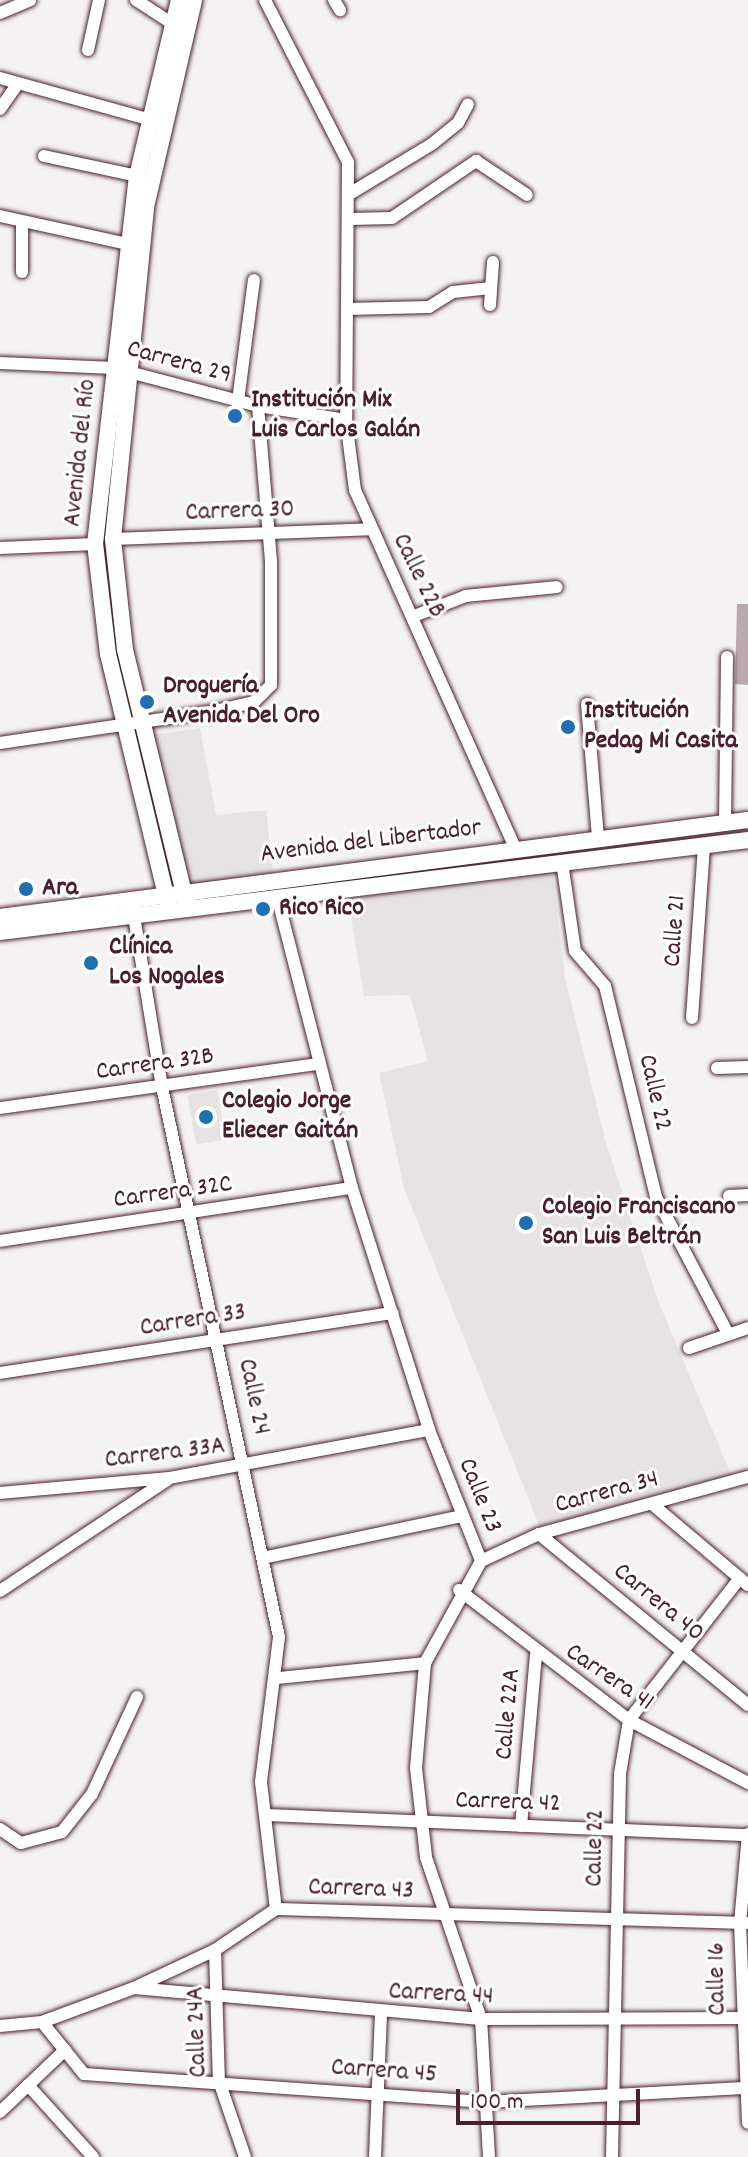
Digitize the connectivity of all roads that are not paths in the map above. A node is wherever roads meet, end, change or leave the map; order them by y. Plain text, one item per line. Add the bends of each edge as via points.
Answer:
1 (30, 0) edge
2 (99, 0) edge
3 (136, 0) edge
4 (179, 0) edge
5 (194, 0) edge
6 (265, 0) edge
7 (0, 13) edge
8 (173, 24) junction
9 (88, 50) dead end
10 (0, 78) edge
11 (17, 85) junction
12 (468, 104) dead end
13 (0, 109) edge
14 (151, 120) junction
15 (44, 156) dead end
16 (137, 176) junction
17 (351, 193) junction
18 (527, 195) dead end
19 (0, 216) edge
20 (350, 219) junction
21 (22, 225) junction
22 (127, 244) junction
23 (493, 262) dead end
24 (22, 272) dead end
25 (254, 280) dead end
26 (491, 288) junction
27 (490, 305) dead end
28 (347, 309) junction
29 (0, 363) edge
30 (121, 370) junction
31 (238, 401) junction
32 (258, 406) junction
33 (346, 420) junction
34 (370, 529) junction
35 (270, 532) junction
36 (113, 539) junction
37 (95, 544) junction
38 (0, 548) edge
39 (557, 587) dead end
40 (414, 616) junction
41 (727, 657) dead end
42 (587, 704) dead end
43 (143, 724) junction
44 (125, 727) junction
45 (0, 743) edge
46 (748, 820) edge
47 (725, 823) junction
48 (598, 838) junction
49 (748, 840) edge
50 (704, 846) junction
51 (515, 848) junction
52 (562, 862) junction
53 (277, 896) junction
54 (177, 899) junction
55 (133, 905) junction
56 (0, 917) edge
57 (0, 932) edge
58 (692, 1018) dead end
59 (316, 1064) junction
60 (748, 1067) edge
61 (717, 1068) dead end
62 (162, 1087) junction
63 (0, 1108) edge
64 (352, 1188) junction
65 (748, 1195) edge
66 (729, 1196) dead end
67 (190, 1213) junction
68 (0, 1241) edge
69 (392, 1313) junction
70 (748, 1328) edge
71 (726, 1330) junction
72 (218, 1339) junction
73 (689, 1348) dead end
74 (0, 1373) edge
75 (429, 1430) junction
76 (245, 1465) junction
77 (748, 1477) edge
78 (169, 1478) junction
79 (0, 1493) edge
80 (652, 1504) junction
81 (463, 1516) junction
82 (539, 1534) junction
83 (263, 1558) junction
84 (481, 1561) junction
85 (744, 1582) edge
86 (459, 1590) junction
87 (0, 1591) edge
88 (683, 1652) junction
89 (536, 1655) junction
90 (425, 1663) junction
91 (278, 1678) junction
92 (137, 1697) dead end
93 (748, 1705) edge
94 (629, 1720) junction
95 (748, 1783) edge
96 (267, 1815) junction
97 (422, 1821) junction
98 (521, 1826) junction
99 (0, 1829) edge
100 (618, 1829) junction
101 (748, 1834) edge
102 (276, 1909) junction
103 (445, 1914) junction
104 (617, 1919) junction
105 (744, 1923) edge
106 (215, 1950) junction
107 (134, 1988) junction
108 (220, 1999) junction
109 (381, 2014) junction
110 (744, 2018) edge
111 (481, 2019) junction
112 (614, 2020) junction
113 (42, 2022) junction
114 (0, 2026) edge
115 (65, 2050) junction
116 (219, 2081) junction
117 (28, 2085) junction
118 (746, 2088) edge
119 (376, 2094) junction
120 (613, 2097) junction
121 (486, 2102) junction
122 (0, 2112) edge
123 (748, 2123) edge
124 (93, 2157) edge
125 (245, 2157) edge
126 (375, 2157) edge
127 (489, 2157) edge
128 (612, 2157) edge

1 - 7 street
2 - 9 street
3 - 8 street
4 - 8 main road, Avenida del Río
5 - 30 main road, Avenida del Río via 146,207
6 - 17 street, Calle 22B via 339,135
8 - 14 main road, Avenida del Río
10 - 11 street
11 - 13 street
11 - 14 street
12 - 17 street via 458,123 432,144
14 - 16 main road, Avenida del Río
15 - 16 street
16 - 22 main road, Avenida del Río
17 - 20 street, Calle 22B
18 - 20 street via 476,161 392,218
19 - 21 street
20 - 28 street, Calle 22B
21 - 22 street
21 - 24 street
22 - 30 main road, Avenida del Río
23 - 26 street
25 - 31 street
26 - 27 street
26 - 28 street via 453,292 429,307
28 - 33 street, Calle 22B
29 - 30 street, Carrera 29
30 - 31 street, Carrera 29
30 - 36 main road, Avenida del Río
30 - 37 main road, Avenida del Río
31 - 32 street, Carrera 29
32 - 33 street, Carrera 29
32 - 35 street
33 - 34 street, Calle 22B via 355,490
34 - 35 street, Carrera 30
34 - 40 street, Calle 22B
35 - 36 street, Carrera 30
35 - 43 street via 271,685 254,702
36 - 43 main road, Avenida del Río via 116,598
37 - 38 street
37 - 44 main road, Avenida del Río via 98,600
39 - 40 street via 466,596
40 - 51 street, Calle 22B
41 - 47 street
42 - 48 street
43 - 44 street
43 - 54 main road, Avenida del Río
44 - 45 street
44 - 54 main road, Avenida del Río
46 - 47 main road, Avenida del Libertador
47 - 48 main road, Avenida del Libertador
48 - 51 main road, Avenida del Libertador
49 - 50 main road, Avenida del Libertador
50 - 52 main road, Avenida del Libertador
50 - 58 street, Calle 21
51 - 54 main road, Avenida del Libertador
52 - 53 main road, Avenida del Libertador
52 - 71 street, Calle 22 via 575,951 605,986 656,1197
53 - 54 main road, Avenida del Libertador
53 - 59 street, Calle 23
54 - 55 main road, Avenida del Libertador
55 - 56 main road, Avenida del Libertador
55 - 57 main road, Avenida del Libertador
55 - 62 street, Calle 24
59 - 62 street, Carrera 32B
59 - 64 street, Calle 23
60 - 61 street
62 - 63 street, Carrera 32B
62 - 67 street, Calle 24
64 - 67 street, Carrera 32C
64 - 69 street, Calle 23
65 - 66 street
67 - 68 street, Carrera 32C
67 - 72 street, Calle 24
69 - 72 street, Carrera 33
69 - 75 street, Calle 23
70 - 71 street
71 - 73 street
72 - 74 street, Carrera 33
72 - 76 street, Calle 24
75 - 76 street, Carrera 33A
75 - 81 street, Calle 23
76 - 78 street, Carrera 33A
76 - 83 street, Calle 24
77 - 80 street, Carrera 34
78 - 79 street, Carrera 33A
78 - 87 street
80 - 82 street, Carrera 34
80 - 85 street
81 - 83 street
81 - 84 street, Calle 23
82 - 84 street, Carrera 34
82 - 88 street, Carrera 40
83 - 91 street, Calle 24 via 279,1637
84 - 86 street, Calle 23
85 - 88 street
86 - 89 street, Carrera 41
86 - 90 street, Calle 23
88 - 93 street, Carrera 40
88 - 94 street
89 - 94 street, Carrera 41
89 - 98 street, Calle 22A
90 - 91 street
90 - 97 street, Calle 23 via 416,1768
91 - 96 street, Calle 24 via 261,1782
92 - 99 street via 92,1794 62,1832 21,1843
94 - 95 street, Carrera 41
94 - 100 street, Calle 22
96 - 97 street, Carrera 42
96 - 102 street, Calle 24
97 - 98 street, Carrera 42
97 - 103 street, Calle 23
98 - 100 street, Carrera 42
100 - 101 street, Carrera 42
100 - 104 street, Calle 22
101 - 105 street, Calle 16
102 - 103 street, Carrera 43
102 - 106 street, Carrera 43
103 - 104 street, Carrera 43
103 - 111 street, Calle 23
104 - 105 street, Carrera 43
104 - 112 street, Calle 22
105 - 110 street, Calle 16
106 - 107 street, Carrera 43
106 - 108 street, Calle 24A
107 - 108 street, Carrera 44
107 - 113 street, Carrera 43
108 - 109 street, Carrera 44
108 - 116 street, Calle 24A
109 - 111 street, Carrera 44
109 - 119 street
110 - 112 street, Carrera 44
110 - 118 street, Calle 16
111 - 112 street, Carrera 44
111 - 121 street, Calle 23
112 - 120 street, Calle 22
113 - 114 street, Carrera 43
113 - 115 street, Carrera 45
115 - 116 street, Carrera 45 via 84,2074
115 - 117 street
116 - 119 street, Carrera 45
116 - 125 street, Calle 24A
117 - 122 street
117 - 124 street
118 - 120 street, Carrera 45
118 - 123 street, Calle 16
119 - 121 street, Carrera 45
119 - 126 street
120 - 121 street, Carrera 45
120 - 128 street, Calle 22
121 - 127 street, Calle 23

